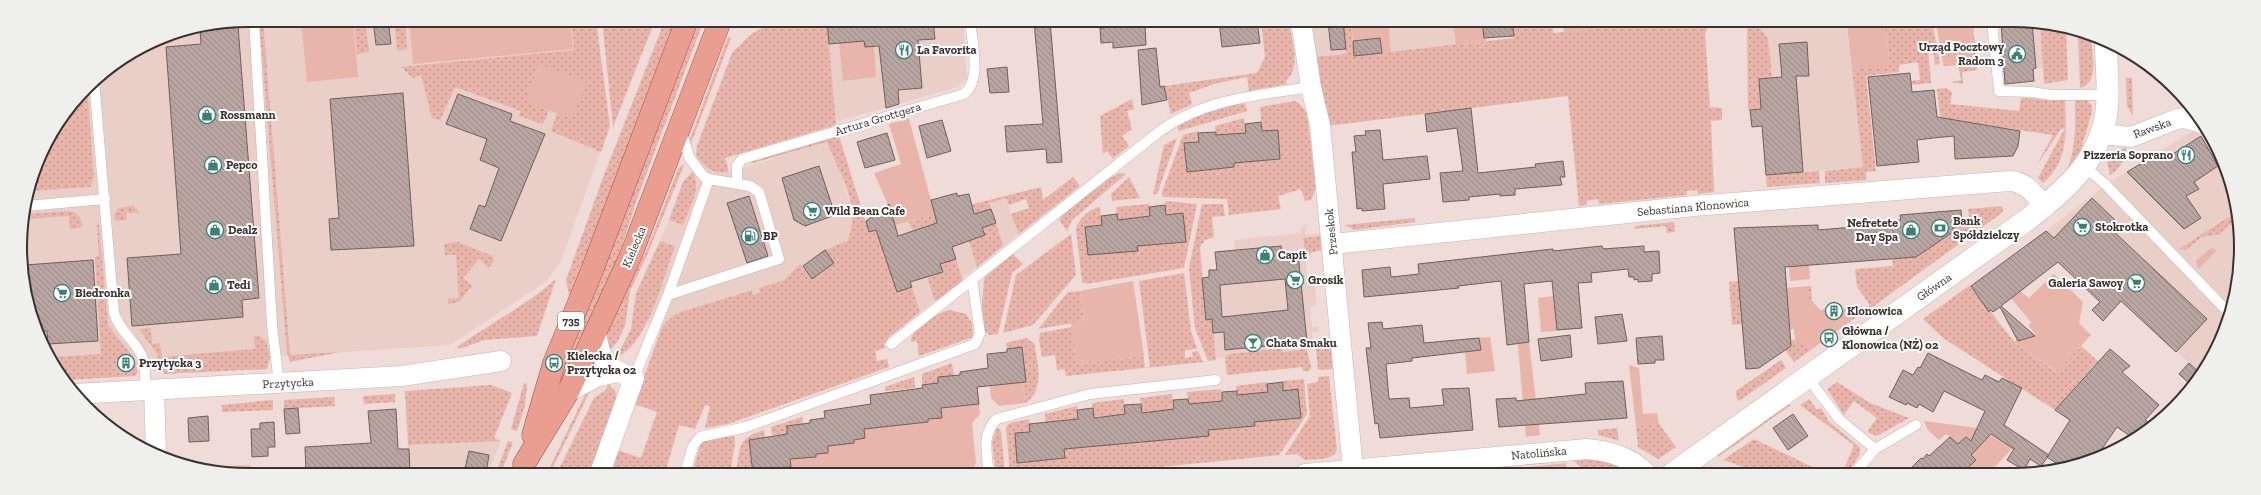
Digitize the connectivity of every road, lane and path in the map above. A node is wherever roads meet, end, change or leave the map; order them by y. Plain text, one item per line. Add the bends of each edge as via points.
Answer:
1 (254, 27) edge
2 (684, 27) edge
3 (717, 27) edge
4 (971, 27) edge
5 (1301, 27) edge
6 (1993, 27) edge
7 (2106, 48) edge
8 (1311, 87) junction
9 (95, 89) edge
10 (2108, 95) junction
11 (2194, 121) edge
12 (681, 125) junction
13 (2102, 134) junction
14 (2085, 166) junction
15 (709, 179) junction
16 (737, 184) junction
17 (105, 199) junction
18 (31, 206) edge
19 (2045, 207) junction
20 (1333, 244) junction
21 (972, 280) junction
22 (668, 295) junction
23 (2225, 309) edge
24 (596, 332) junction
25 (891, 344) dead end
26 (501, 361) dead end
27 (625, 375) junction
28 (1807, 377) junction
29 (1216, 380) dead end
30 (279, 384) junction
31 (150, 390) junction
32 (568, 392) junction
33 (83, 394) edge
34 (1916, 425) dead end
35 (156, 448) edge
36 (1875, 449) junction
37 (522, 468) edge
38 (523, 468) edge
39 (601, 468) edge
40 (686, 468) edge
41 (988, 468) edge
42 (1353, 468) edge
43 (1365, 468) edge
44 (1639, 468) edge
45 (1680, 468) edge
46 (1859, 468) edge

1 - 30 lane via 272,325
2 - 37 main road, Kielecka / 735 via 554,363
3 - 12 main road, Kielecka / 735
4 - 16 lane, Artura Grottgera via 975,73 972,85 964,94 742,159 737,166
5 - 8 street, Przeskok
6 - 10 lane via 1999,91
7 - 10 street, Główna
8 - 20 street, Przeskok via 1320,125
8 - 21 lane via 1215,103 1180,117
9 - 17 lane
10 - 13 street, Główna
11 - 13 street, Rawska via 2177,119 2140,135 2125,137
12 - 15 lane via 689,157
12 - 24 main road, Kielecka / 735 via 634,248
13 - 14 street, Główna
14 - 19 street, Główna
14 - 23 lane
15 - 16 lane
15 - 22 lane
16 - 22 lane via 753,187 759,192 779,259
17 - 18 lane
17 - 31 lane via 114,313 122,330 136,346 143,360
19 - 20 street, Sebastiana Klonowica via 2027,187 2010,181 1701,206
19 - 28 street, Główna
20 - 42 street, Przeskok
21 - 25 lane
21 - 40 lane via 980,333 975,344 746,427 700,436 693,446
22 - 27 lane
24 - 27 street via 605,363
24 - 32 main road, Kielecka / 735
26 - 30 street, Przytycka via 402,376
27 - 32 street via 596,377
27 - 39 street
28 - 36 lane via 1840,419
28 - 45 street, Główna
29 - 41 lane via 1090,394 997,419 986,438
30 - 31 street, Przytycka
31 - 33 street, Przytycka
31 - 35 street
32 - 38 main road, Kielecka / 735
34 - 36 lane
36 - 46 lane
43 - 44 street, Natolińska via 1587,449 1602,450 1623,457

